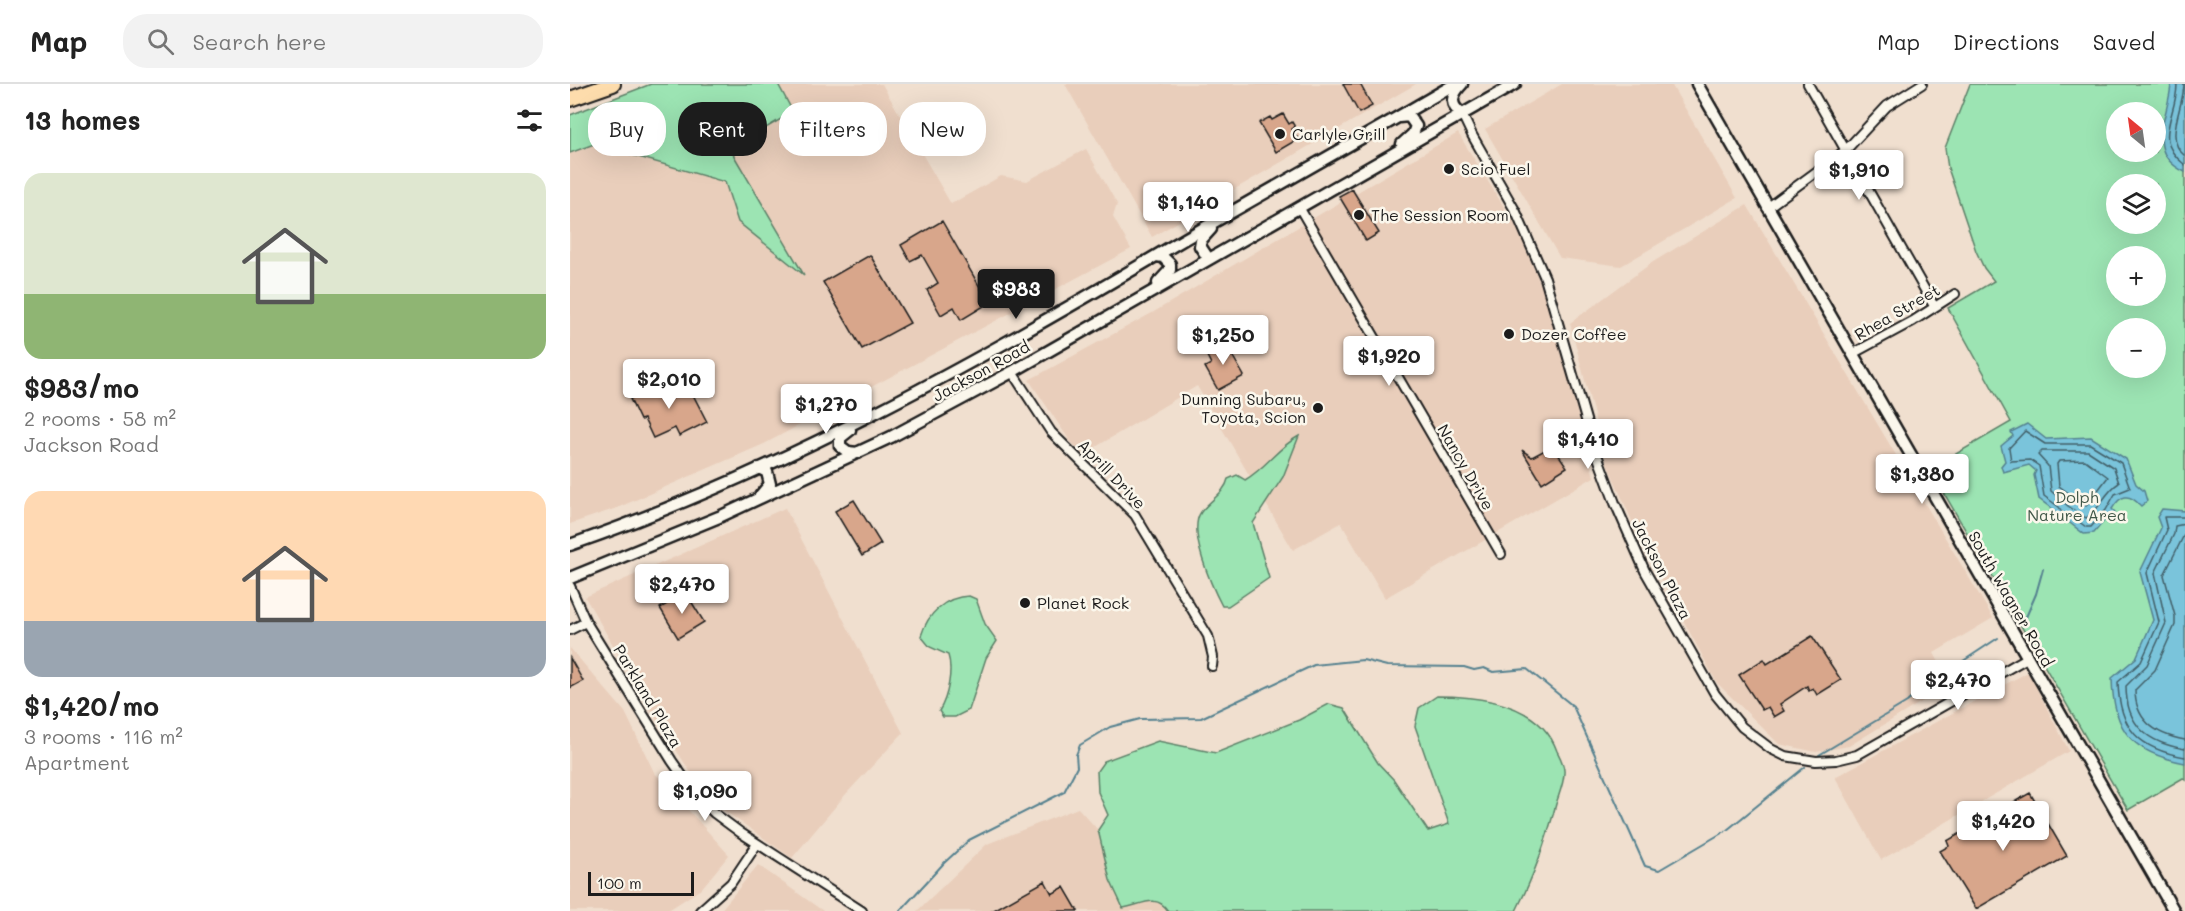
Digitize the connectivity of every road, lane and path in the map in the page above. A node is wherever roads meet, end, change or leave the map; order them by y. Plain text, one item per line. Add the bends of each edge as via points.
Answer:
1 (613, 84) edge
2 (1455, 84) edge
3 (1462, 84) edge
4 (1515, 84) edge
5 (1697, 84) edge
6 (1808, 84) edge
7 (1922, 84) edge
8 (570, 99) edge
9 (1462, 114) junction
10 (1399, 117) junction
11 (1846, 150) junction
12 (1389, 157) junction
13 (1299, 207) junction
14 (1767, 208) junction
15 (1222, 218) junction
16 (1157, 256) junction
17 (1208, 258) junction
18 (1147, 294) junction
19 (1955, 294) dead end
20 (1934, 306) junction
21 (1852, 354) junction
22 (1012, 372) junction
23 (876, 413) junction
24 (860, 453) junction
25 (759, 468) junction
26 (756, 501) junction
27 (570, 547) edge
28 (1501, 554) dead end
29 (570, 578) edge
30 (570, 586) edge
31 (586, 622) junction
32 (570, 630) edge
33 (2027, 658) junction
34 (1212, 666) dead end
35 (758, 844) junction
36 (700, 911) edge
37 (862, 911) edge
38 (2174, 911) edge

1 - 8 highway
2 - 10 main road, Jackson Road
3 - 9 main road via 1452,102
4 - 9 main road, Jackson Road
5 - 14 main road, South Wagner Road
6 - 11 street
7 - 11 street via 1887,106
9 - 12 main road, Jackson Road
9 - 33 street, Jackson Plaza via 1532,244 1552,299 1593,444 1646,571 1715,694 1742,727 1785,756 1809,761 1836,760 1857,754
10 - 12 main road via 1408,116 1416,129
10 - 15 main road, Jackson Road
11 - 14 street
11 - 20 street
12 - 13 main road, Jackson Road
13 - 17 main road, Jackson Road
13 - 28 street, Nancy Drive
14 - 21 main road, South Wagner Road
15 - 16 main road, Jackson Road
15 - 17 main road via 1201,240 1200,246
16 - 18 main road via 1170,264 1170,270
16 - 23 main road, Jackson Road
17 - 18 main road, Jackson Road
18 - 22 main road, Jackson Road
19 - 20 street, Rhea Street
20 - 21 street, Rhea Street
21 - 33 main road, South Wagner Road
22 - 24 main road, Jackson Road
22 - 34 street, Aprill Drive via 1051,432 1135,515 1208,636 1214,657
23 - 24 main road via 840,438 843,449
23 - 25 main road, Jackson Road
24 - 26 main road, Jackson Road
25 - 26 main road via 767,472 771,484
25 - 27 main road, Jackson Road
26 - 29 main road, Jackson Road
30 - 31 street, Parkland Plaza
31 - 32 street
31 - 35 street, Parkland Plaza via 686,782 714,813
33 - 38 main road, South Wagner Road
35 - 36 street via 731,883
35 - 37 street, Parkland Plaza

